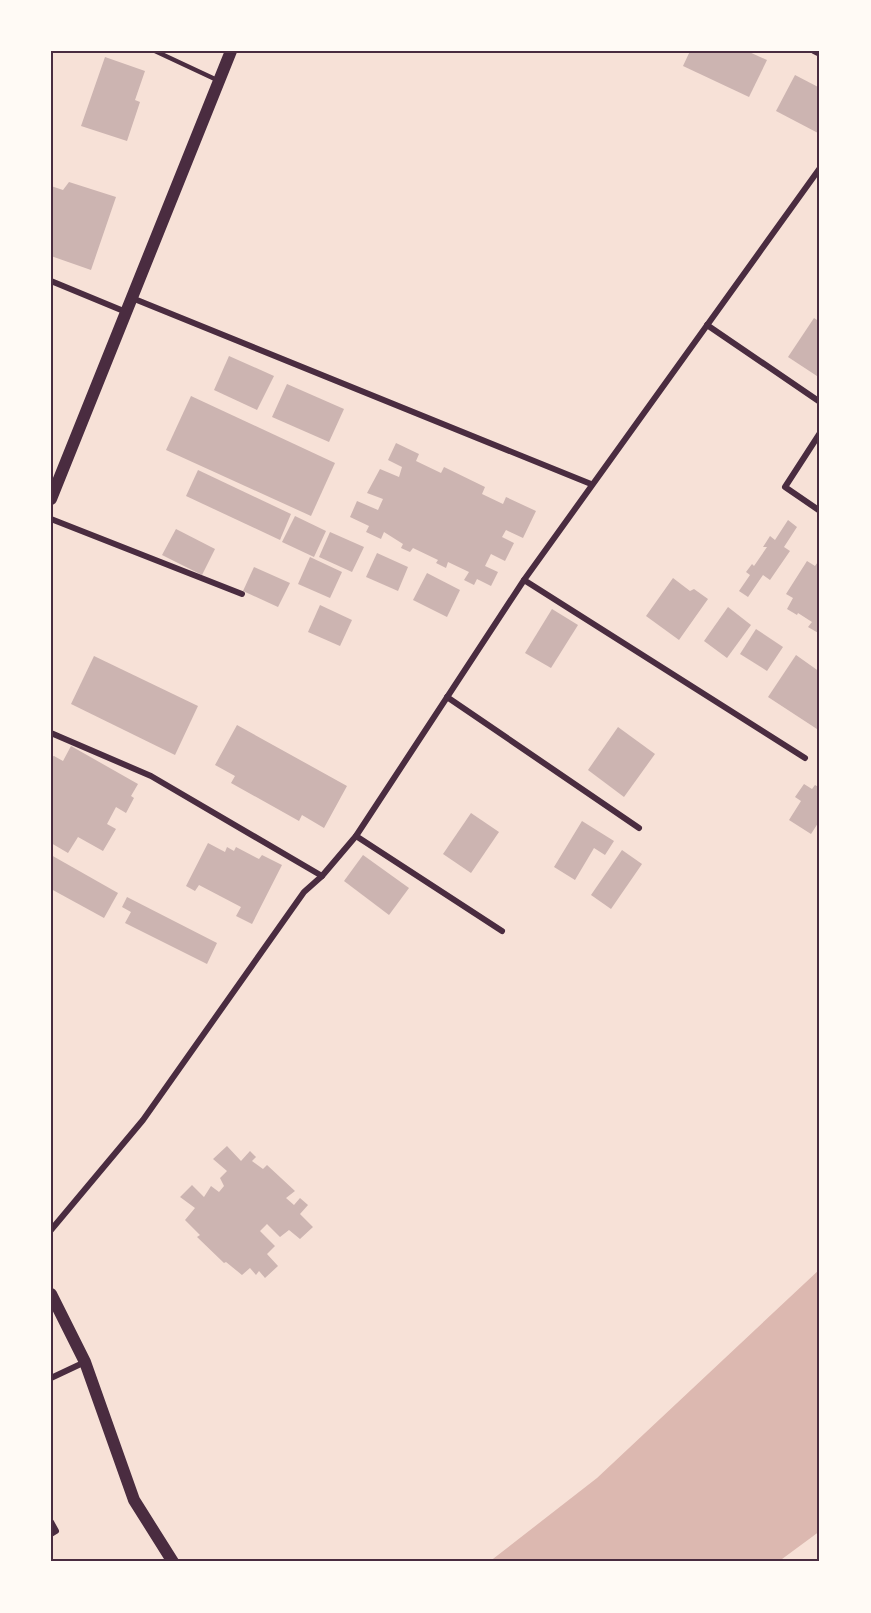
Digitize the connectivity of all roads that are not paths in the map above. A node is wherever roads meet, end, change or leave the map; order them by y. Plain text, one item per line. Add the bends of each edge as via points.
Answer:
1 (155, 51) edge
2 (231, 51) edge
3 (814, 51) edge
4 (820, 54) edge
5 (219, 81) junction
6 (820, 168) edge
7 (51, 281) edge
8 (132, 298) junction
9 (126, 312) junction
10 (707, 325) junction
11 (820, 402) edge
12 (820, 433) edge
13 (591, 484) junction
14 (51, 499) edge
15 (820, 511) edge
16 (51, 519) edge
17 (524, 580) junction
18 (242, 594) dead end
19 (447, 697) junction
20 (51, 733) edge
21 (805, 758) dead end
22 (639, 828) dead end
23 (356, 836) junction
24 (322, 876) junction
25 (502, 931) dead end
26 (51, 1230) edge
27 (51, 1294) edge
28 (85, 1362) junction
29 (51, 1378) edge
30 (51, 1522) edge
31 (51, 1534) edge
32 (173, 1562) edge

1 - 5 lane
2 - 5 main road
3 - 4 street
5 - 8 main road
6 - 10 street
7 - 9 street
8 - 9 main road
8 - 13 street
9 - 14 main road
10 - 11 street
10 - 13 street
12 - 15 street via 785,487
13 - 17 street
16 - 18 street
17 - 19 street
17 - 21 street
19 - 22 street
19 - 23 street
20 - 24 street via 151,776
23 - 24 street
23 - 25 street
24 - 26 street via 304,892 143,1120
27 - 28 main road
28 - 29 street
28 - 32 main road via 134,1500
30 - 31 street via 56,1531

